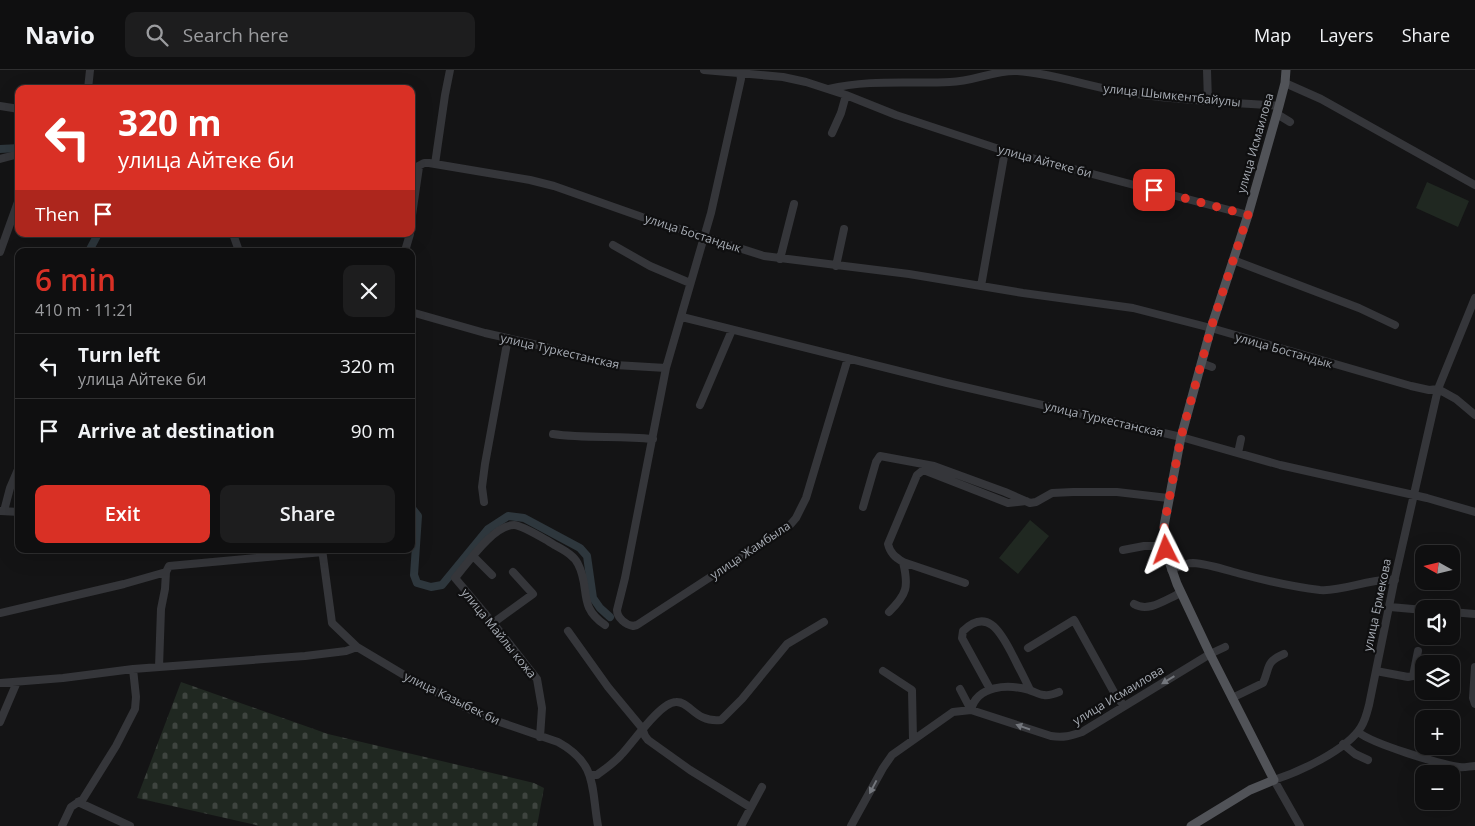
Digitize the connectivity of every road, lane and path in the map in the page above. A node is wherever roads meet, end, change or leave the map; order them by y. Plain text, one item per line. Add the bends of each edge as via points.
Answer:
1 (90, 70) edge
2 (450, 70) edge
3 (704, 70) edge
4 (1207, 70) edge
5 (1286, 70) edge
6 (718, 71) edge
7 (740, 73) junction
8 (784, 74) edge
9 (1285, 83) junction
10 (88, 85) edge
11 (829, 89) junction
12 (846, 95) junction
13 (1208, 100) junction
14 (0, 106) edge
15 (15, 108) edge
16 (1278, 110) junction
17 (1290, 122) dead end
18 (832, 133) dead end
19 (1005, 151) junction
20 (15, 155) edge
21 (0, 158) edge
22 (436, 164) junction
23 (415, 168) edge
24 (1475, 185) edge
25 (794, 204) dead end
26 (15, 210) edge
27 (1248, 215) junction
28 (844, 229) dead end
29 (705, 237) junction
30 (613, 244) dead end
31 (0, 252) edge
32 (780, 259) junction
33 (1233, 260) junction
34 (836, 266) junction
35 (690, 283) junction
36 (981, 286) junction
37 (1475, 298) edge
38 (415, 313) edge
39 (682, 316) junction
40 (1471, 316) edge
41 (1395, 325) dead end
42 (1211, 328) junction
43 (732, 330) junction
44 (508, 338) junction
45 (848, 358) junction
46 (1201, 363) junction
47 (1212, 367) dead end
48 (666, 368) junction
49 (1438, 389) junction
50 (700, 405) dead end
51 (1475, 415) edge
52 (553, 434) dead end
53 (1181, 437) junction
54 (653, 439) junction
55 (1241, 439) dead end
56 (1238, 453) junction
57 (15, 477) edge
58 (1414, 495) junction
59 (1168, 498) junction
60 (1026, 501) junction
61 (484, 502) dead end
62 (863, 507) dead end
63 (2, 511) edge
64 (15, 512) edge
65 (1475, 512) edge
66 (1165, 546) junction
67 (1123, 550) dead end
68 (293, 553) edge
69 (322, 553) edge
70 (473, 556) junction
71 (903, 562) junction
72 (1171, 570) junction
73 (166, 572) junction
74 (513, 572) dead end
75 (492, 574) dead end
76 (1395, 580) junction
77 (965, 583) dead end
78 (1181, 593) junction
79 (1134, 604) dead end
80 (1390, 607) junction
81 (1415, 609) edge
82 (889, 612) dead end
83 (0, 613) edge
84 (1460, 613) edge
85 (1475, 614) edge
86 (824, 622) dead end
87 (493, 623) junction
88 (605, 625) dead end
89 (568, 631) dead end
90 (358, 647) junction
91 (1225, 647) dead end
92 (1028, 648) dead end
93 (1418, 651) dead end
94 (1210, 654) junction
95 (1284, 654) dead end
96 (159, 667) junction
97 (1475, 667) edge
98 (133, 669) junction
99 (883, 671) dead end
100 (1376, 671) junction
101 (17, 682) junction
102 (0, 683) edge
103 (960, 689) dead end
104 (990, 689) junction
105 (1030, 690) junction
106 (1059, 692) dead end
107 (1232, 698) junction
108 (1475, 704) edge
109 (1124, 706) junction
110 (972, 710) junction
111 (981, 712) junction
112 (0, 722) edge
113 (979, 722) dead end
114 (642, 728) junction
115 (1358, 732) junction
116 (540, 737) junction
117 (913, 740) junction
118 (1343, 744) junction
119 (1368, 760) dead end
120 (1475, 766) edge
121 (591, 775) junction
122 (1274, 780) junction
123 (762, 787) dead end
124 (78, 802) junction
125 (750, 807) junction
126 (62, 826) edge
127 (130, 826) edge
128 (598, 826) edge
129 (741, 826) edge
130 (852, 826) edge
131 (1191, 826) edge
132 (1300, 826) edge

1 - 10 street
2 - 22 street
3 - 6 street, улица Айтеке би
4 - 13 street
5 - 9 main road, улица Исмаилова
6 - 7 street, улица Айтеке би
7 - 8 street, улица Айтеке би
7 - 29 street
8 - 11 street, улица Айтеке би
9 - 16 main road, улица Исмаилова
9 - 24 street via 1321,99
11 - 12 street, улица Айтеке би
11 - 13 street, улица Шымкентбайулы via 871,82 950,82 1014,71 1033,72 1118,91
12 - 18 street
12 - 19 street, улица Айтеке би
13 - 16 street, улица Шымкентбайулы
14 - 15 street
16 - 17 street
16 - 27 main road, улица Исмаилова
19 - 27 street, улица Айтеке би
19 - 36 street
20 - 21 street
22 - 23 street, улица Бостандык via 424,163
22 - 29 street, улица Бостандык via 530,180
25 - 32 street
26 - 31 street
27 - 33 main road, улица Исмаилова
28 - 34 street
29 - 32 street, улица Бостандык
29 - 35 street
30 - 35 street via 650,266
32 - 34 street, улица Бостандык
33 - 41 street
33 - 42 main road, улица Исмаилова
34 - 36 street, улица Бостандык
35 - 39 street
36 - 42 street, улица Бостандык via 1133,308
37 - 40 street, улица Ермекова
38 - 44 street, улица Туркестанская
39 - 43 street, улица Туркестанская
39 - 48 street
40 - 49 street, улица Ермекова
42 - 46 main road, улица Исмаилова
42 - 49 street, улица Бостандык via 1411,386
43 - 45 street, улица Туркестанская
43 - 50 street
44 - 48 street, улица Туркестанская via 615,365
44 - 61 street via 484,472
45 - 53 street, улица Туркестанская
45 - 54 street, улица Жамбыла via 806,498 796,518 756,548 633,626 625,623 616,612
46 - 47 street
46 - 53 main road, улица Исмаилова
48 - 54 street
49 - 51 street
49 - 58 street, улица Ермекова
52 - 54 street
53 - 56 street, улица Туркестанская
53 - 59 main road, улица Исмаилова
55 - 56 street
56 - 58 street, улица Туркестанская
57 - 63 street
58 - 65 street, улица Туркестанская
58 - 76 street, улица Ермекова
59 - 60 street via 1073,492 1052,493 1030,504
59 - 66 main road, улица Исмаилова
60 - 62 street via 934,466 880,456
60 - 71 street via 1008,503 922,471 888,544 890,552
63 - 64 street
66 - 67 street
66 - 72 main road, улица Исмаилова
68 - 73 street, улица Казыбек би via 169,566
69 - 90 street, улица Казыбек би via 332,623
70 - 75 street
70 - 87 street, улица Майлы кожа via 455,578
70 - 88 street, улица Майлы кожа via 499,530 508,526 518,526 544,538 574,558 580,568 588,607
71 - 77 street
71 - 82 street via 906,589 902,599
72 - 76 street via 1193,563 1320,590
72 - 78 main road, улица Исмаилова
73 - 83 street, улица Казыбек би
73 - 96 street via 160,609
74 - 87 street via 533,594
76 - 80 street, улица Ермекова
78 - 79 street via 1150,608
78 - 94 main road, улица Исмаилова
80 - 81 street
80 - 100 street, улица Ермекова
84 - 85 street
86 - 114 street via 787,644 721,720 705,720 677,701
87 - 116 street, улица Майлы кожа via 537,679 542,708
89 - 114 street
90 - 96 street via 306,656
90 - 116 street, улица Казыбек би via 458,704
91 - 94 street
92 - 109 street via 1074,620
93 - 100 street via 1412,676
94 - 107 main road, улица Исмаилова
94 -> 109 street, улица Исмаилова
95 - 107 street via 1269,664 1263,684
96 - 98 street
97 - 108 street
98 - 101 street
98 - 124 street via 135,709 116,746
99 - 117 street via 912,690
100 - 115 street, улица Ермекова via 1369,705
101 - 102 street
101 - 112 street
103 - 110 street
104 - 105 street
104 - 105 street via 962,638 962,631 972,623 992,624 1001,633
104 - 110 street via 977,696
105 - 106 street via 1044,696
107 - 122 main road, улица Исмаилова
109 -> 111 street, улица Исмаилова via 1082,732 1063,738
110 - 111 street, улица Исмаилова
110 - 117 street, улица Исмаилова via 953,712
111 - 113 street
114 - 121 street via 621,756 596,775
114 - 125 street via 648,740 668,755
115 - 118 street, улица Ермекова
115 - 120 street via 1371,740 1444,763 1459,767
116 - 121 street, улица Казыбек би via 569,748
117 -> 130 street, улица Исмаилова via 892,755
118 - 119 street
118 - 122 street, улица Ермекова via 1304,769
121 - 128 street, улица Казыбек би
122 - 131 main road, улица Ермекова via 1250,790
122 - 132 street
123 - 125 street
124 - 126 street via 71,807
124 - 127 street
125 - 129 street

